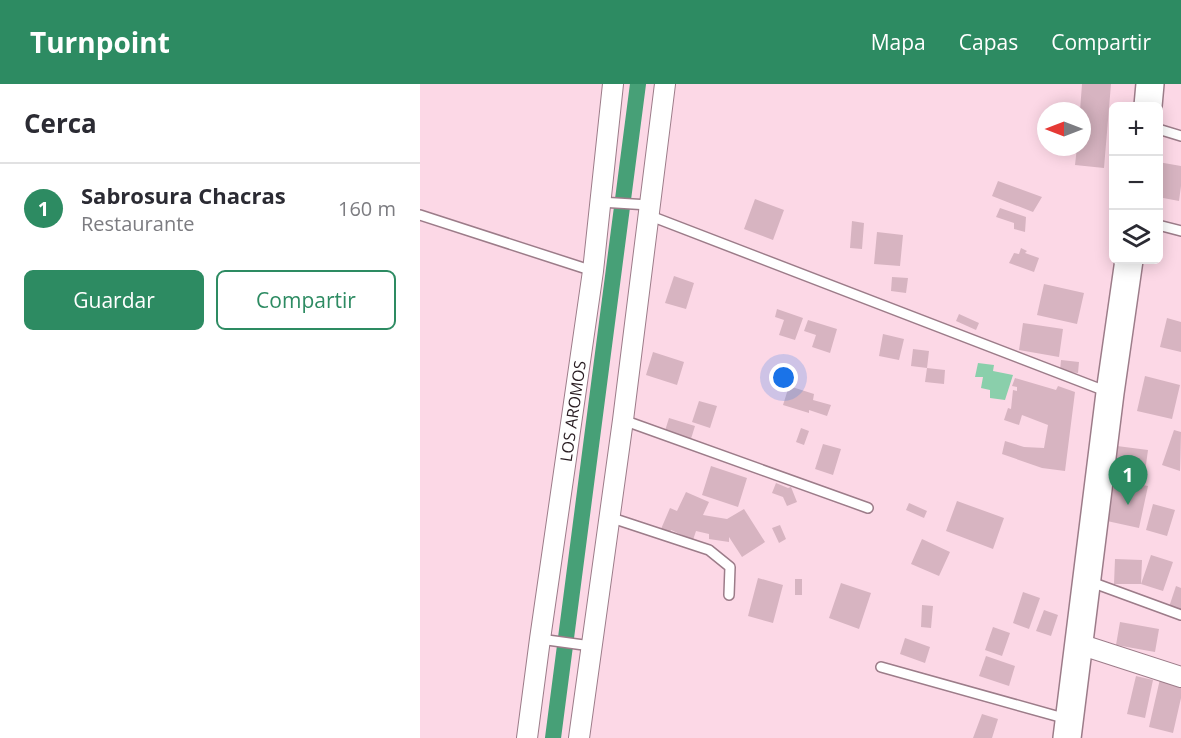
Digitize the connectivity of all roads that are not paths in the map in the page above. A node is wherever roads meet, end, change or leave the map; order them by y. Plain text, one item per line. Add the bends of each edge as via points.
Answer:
1 (613, 84) edge
2 (665, 84) edge
3 (1150, 84) edge
4 (1148, 102) edge
5 (1163, 131) edge
6 (1181, 136) edge
7 (600, 202) junction
8 (649, 210) junction
9 (420, 215) edge
10 (1163, 226) edge
11 (1181, 231) edge
12 (1128, 264) edge
13 (592, 271) junction
14 (1110, 393) junction
15 (623, 420) junction
16 (868, 508) dead end
17 (609, 517) junction
18 (1087, 580) junction
19 (729, 595) dead end
20 (1181, 615) edge
21 (540, 639) junction
22 (1079, 644) junction
23 (591, 646) junction
24 (881, 667) dead end
25 (1181, 677) edge
26 (1069, 729) edge
27 (527, 738) edge
28 (579, 738) edge

1 - 7 street, LOS AROMOS
2 - 8 street
3 - 4 main road
5 - 6 lane
7 - 8 lane
7 - 13 street, LOS AROMOS
8 - 14 lane
8 - 15 street
9 - 13 lane
10 - 11 lane
12 - 14 main road
13 - 21 street, LOS AROMOS
14 - 18 main road
15 - 16 lane
15 - 17 street
17 - 19 lane via 710,550 730,567
17 - 23 street
18 - 20 lane
18 - 22 main road
21 - 23 lane
21 - 27 street, LOS AROMOS
22 - 25 street
22 - 26 main road
23 - 28 street
24 - 26 lane

